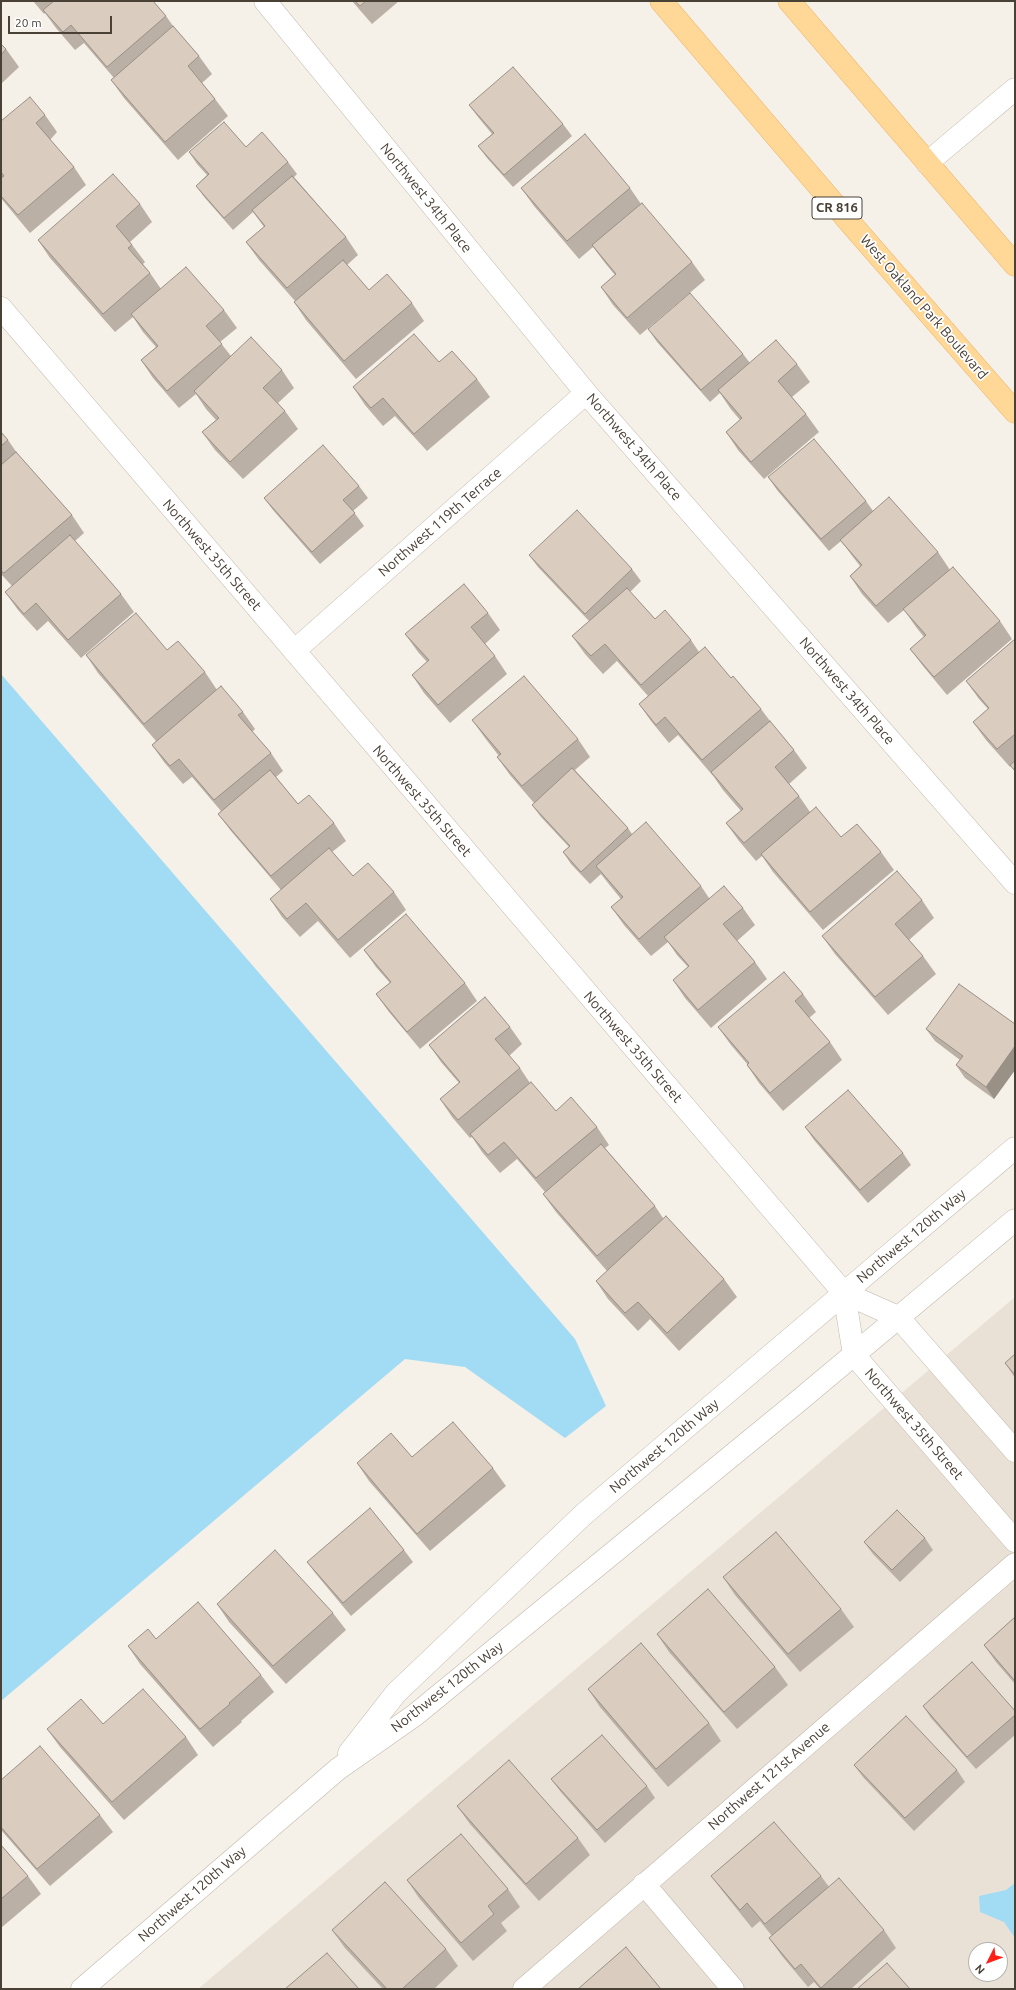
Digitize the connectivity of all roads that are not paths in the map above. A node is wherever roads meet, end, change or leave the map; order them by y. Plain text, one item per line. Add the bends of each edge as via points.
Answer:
1 (265, 1) edge
2 (661, 1) edge
3 (789, 1) edge
4 (1015, 89) edge
5 (928, 163) junction
6 (1015, 265) edge
7 (1, 308) edge
8 (586, 393) junction
9 (1015, 412) edge
10 (294, 651) junction
11 (1015, 883) edge
12 (1015, 1148) edge
13 (1015, 1220) edge
14 (844, 1293) junction
15 (898, 1317) junction
16 (854, 1355) junction
17 (1015, 1451) edge
18 (1015, 1541) edge
19 (1015, 1564) edge
20 (338, 1769) junction
21 (644, 1884) junction
22 (82, 1989) edge
23 (524, 1989) edge
24 (733, 1989) edge

1 - 8 street, Northwest 34th Place
2 - 9 main road, West Oakland Park Boulevard / CR 816
3 - 5 main road
4 - 5 street
5 - 6 main road
7 - 10 street, Northwest 35th Street
8 - 10 street, Northwest 119th Terrace
8 - 11 street, Northwest 34th Place
10 - 14 street, Northwest 35th Street
12 - 14 street, Northwest 120th Way
13 - 15 street, Northwest 120th Way
14 - 15 street, Northwest 35th Street
14 - 16 street, Northwest 35th Street
14 - 20 street, Northwest 120th Way via 584,1514 396,1693
15 - 16 street, Northwest 120th Way
15 - 17 street, Northwest 35th Street
16 - 18 street, Northwest 35th Street
16 - 20 street, Northwest 120th Way via 415,1715
19 - 21 street, Northwest 121st Avenue
20 - 22 street, Northwest 120th Way
21 - 23 street, Northwest 121st Avenue
21 - 24 street

